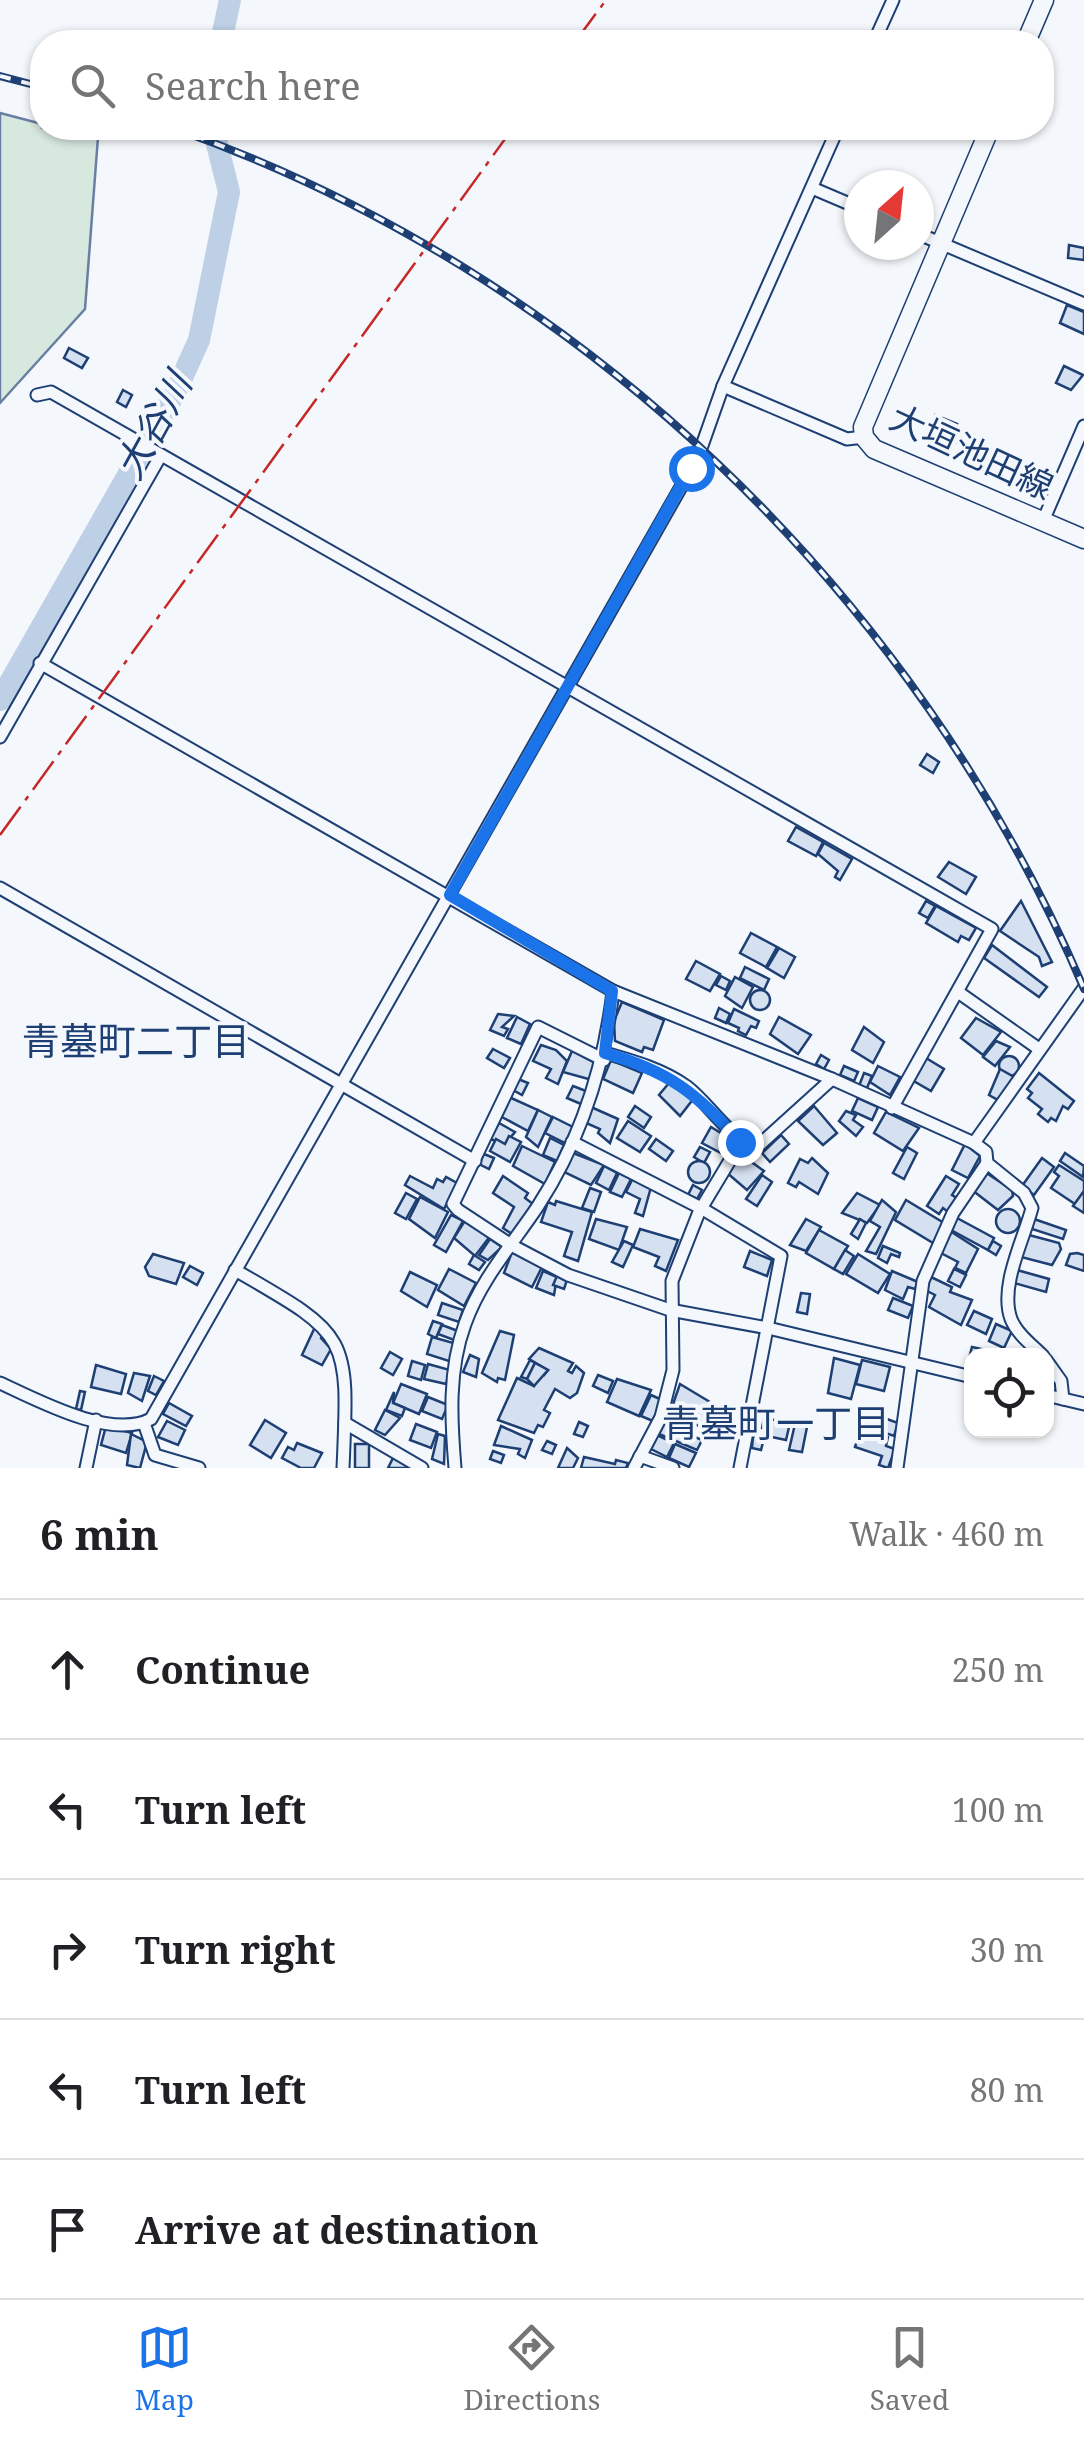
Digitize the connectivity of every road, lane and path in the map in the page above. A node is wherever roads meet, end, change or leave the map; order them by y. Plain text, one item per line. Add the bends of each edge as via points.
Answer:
1 (893, 0) edge
2 (1044, 0) edge
3 (879, 30) edge
4 (1031, 30) edge
5 (833, 140) edge
6 (985, 140) edge
7 (812, 188) junction
8 (844, 202) edge
9 (934, 240) edge
10 (940, 242) junction
11 (1083, 302) edge
12 (723, 386) junction
13 (37, 396) dead end
14 (1084, 426) edge
15 (864, 437) junction
16 (159, 453) junction
17 (1043, 521) junction
18 (1084, 539) edge
19 (40, 663) junction
20 (566, 686) junction
21 (0, 737) edge
22 (0, 888) edge
23 (450, 895) junction
24 (1084, 988) edge
25 (612, 991) junction
26 (958, 992) junction
27 (1038, 1049) junction
28 (604, 1057) junction
29 (832, 1079) junction
30 (343, 1084) junction
31 (892, 1108) junction
32 (572, 1142) junction
33 (740, 1142) junction
34 (974, 1143) junction
35 (475, 1161) junction
36 (986, 1163) junction
37 (702, 1208) junction
38 (511, 1245) junction
39 (235, 1270) junction
40 (670, 1310) junction
41 (768, 1328) junction
42 (1035, 1348) edge
43 (909, 1362) junction
44 (1054, 1371) edge
45 (964, 1374) edge
46 (0, 1383) edge
47 (1054, 1396) edge
48 (1063, 1398) junction
49 (1084, 1404) edge
50 (96, 1420) junction
51 (345, 1422) junction
52 (144, 1423) junction
53 (637, 1462) edge
54 (86, 1468) edge
55 (199, 1468) edge
56 (343, 1468) edge
57 (422, 1468) edge
58 (455, 1468) edge
59 (673, 1468) edge
60 (740, 1468) edge
61 (898, 1468) edge

1 - 3 street
2 - 4 main road
5 - 7 street
6 - 10 main road, 大垣池田線
7 - 8 street
7 - 12 street
9 - 10 street
10 - 11 street
10 - 15 main road, 大垣池田線
12 - 15 street via 848,439
12 - 20 street via 698,457
13 - 16 street via 51,392
14 - 17 street
15 - 17 main road, 大垣池田線 via 874,448
16 - 19 street
16 - 20 street
17 - 18 main road, 大垣池田線
19 - 21 street
19 - 23 street
20 - 23 street
20 - 26 street via 992,930
22 - 30 street
23 - 25 street
23 - 30 street
24 - 27 street
25 - 28 street
25 - 29 street
26 - 27 street
26 - 31 street
27 - 34 street
28 - 32 street
28 - 33 street via 663,1073 686,1087
28 - 35 street via 538,1027
29 - 31 street
29 - 33 street via 757,1147
30 - 35 street
30 - 39 street
31 - 34 street
32 - 37 street
32 - 38 street
33 - 37 street
34 - 36 street via 986,1152
35 - 38 street via 453,1204
36 - 42 street via 1024,1193 1032,1208 1009,1315
36 - 43 street via 953,1213 923,1282
37 - 40 street via 672,1281
37 - 41 street via 781,1256
38 - 40 street via 568,1275
38 - 58 street via 485,1280 453,1368
39 - 51 street via 306,1310 338,1341
39 - 52 street
40 - 41 street
40 - 53 street via 673,1370
41 - 43 street
41 - 60 street
43 - 45 street
43 - 61 street
44 - 48 street
46 - 50 street via 78,1420
47 - 48 street
48 - 49 street
50 - 52 street
50 - 54 street
51 - 56 street
51 - 57 street
52 - 55 street via 155,1455
53 - 59 street

